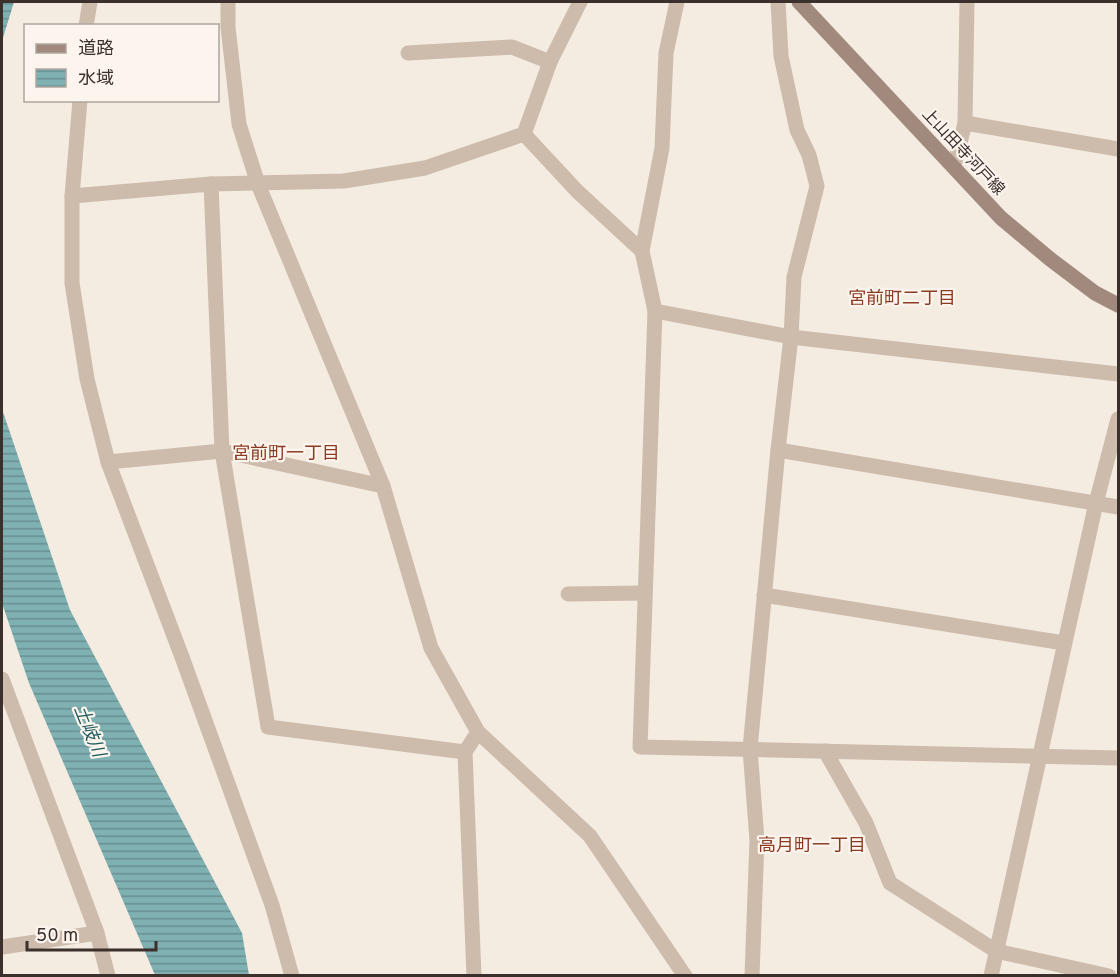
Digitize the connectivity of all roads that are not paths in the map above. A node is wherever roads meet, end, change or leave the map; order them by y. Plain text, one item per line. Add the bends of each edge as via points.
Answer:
1 (90, 2) edge
2 (228, 2) edge
3 (580, 2) edge
4 (677, 2) edge
5 (778, 2) edge
6 (799, 2) edge
7 (967, 2) edge
8 (86, 24) edge
9 (408, 53) dead end
10 (550, 62) junction
11 (80, 102) edge
12 (965, 123) junction
13 (524, 134) junction
14 (1119, 149) edge
15 (954, 166) junction
16 (211, 184) junction
17 (258, 184) junction
18 (72, 196) junction
19 (642, 251) junction
20 (1119, 305) edge
21 (655, 311) junction
22 (791, 337) junction
23 (1119, 374) edge
24 (1119, 419) edge
25 (778, 450) junction
26 (222, 451) junction
27 (108, 462) junction
28 (384, 486) junction
29 (1096, 503) junction
30 (1119, 507) edge
31 (645, 593) junction
32 (568, 594) dead end
33 (764, 595) junction
34 (1064, 643) junction
35 (2, 679) edge
36 (478, 732) junction
37 (750, 749) junction
38 (825, 751) junction
39 (465, 752) junction
40 (1039, 757) junction
41 (1119, 759) edge
42 (97, 933) junction
43 (2, 947) edge
44 (996, 951) junction
45 (108, 975) edge
46 (292, 975) edge
47 (474, 975) edge
48 (685, 975) edge
49 (752, 975) edge
50 (991, 975) edge
51 (1109, 975) edge

1 - 8 street
2 - 17 street via 239,124
3 - 10 street
4 - 19 street via 666,53 662,148
5 - 22 street via 781,56 797,130 817,186 794,277
6 - 15 main road, 上山田寺河戸線
7 - 12 street
9 - 10 street via 512,47
10 - 13 street
11 - 18 street
12 - 14 street
12 - 15 street
13 - 17 street via 425,168 344,181
13 - 19 street via 577,191
15 - 20 main road, 上山田寺河戸線 via 1001,218 1095,293
16 - 17 street
16 - 18 street
16 - 26 street
17 - 28 street
18 - 27 street via 72,283 87,379
19 - 21 street
21 - 22 street
21 - 31 street
22 - 23 street
22 - 25 street
24 - 29 street
25 - 29 street
25 - 33 street
26 - 27 street
26 - 28 street
26 - 39 street via 268,727
27 - 46 street via 182,657
28 - 36 street via 431,648
29 - 30 street
29 - 34 street
31 - 32 street
31 - 37 street via 640,747
33 - 34 street
33 - 37 street
34 - 40 street
35 - 42 street
36 - 39 street
36 - 48 street via 590,836
37 - 38 street
37 - 49 street via 757,840
38 - 40 street
38 - 44 street via 866,823 890,883
39 - 47 street
40 - 41 street
40 - 44 street
42 - 43 street
42 - 45 street
44 - 50 street
44 - 51 street

